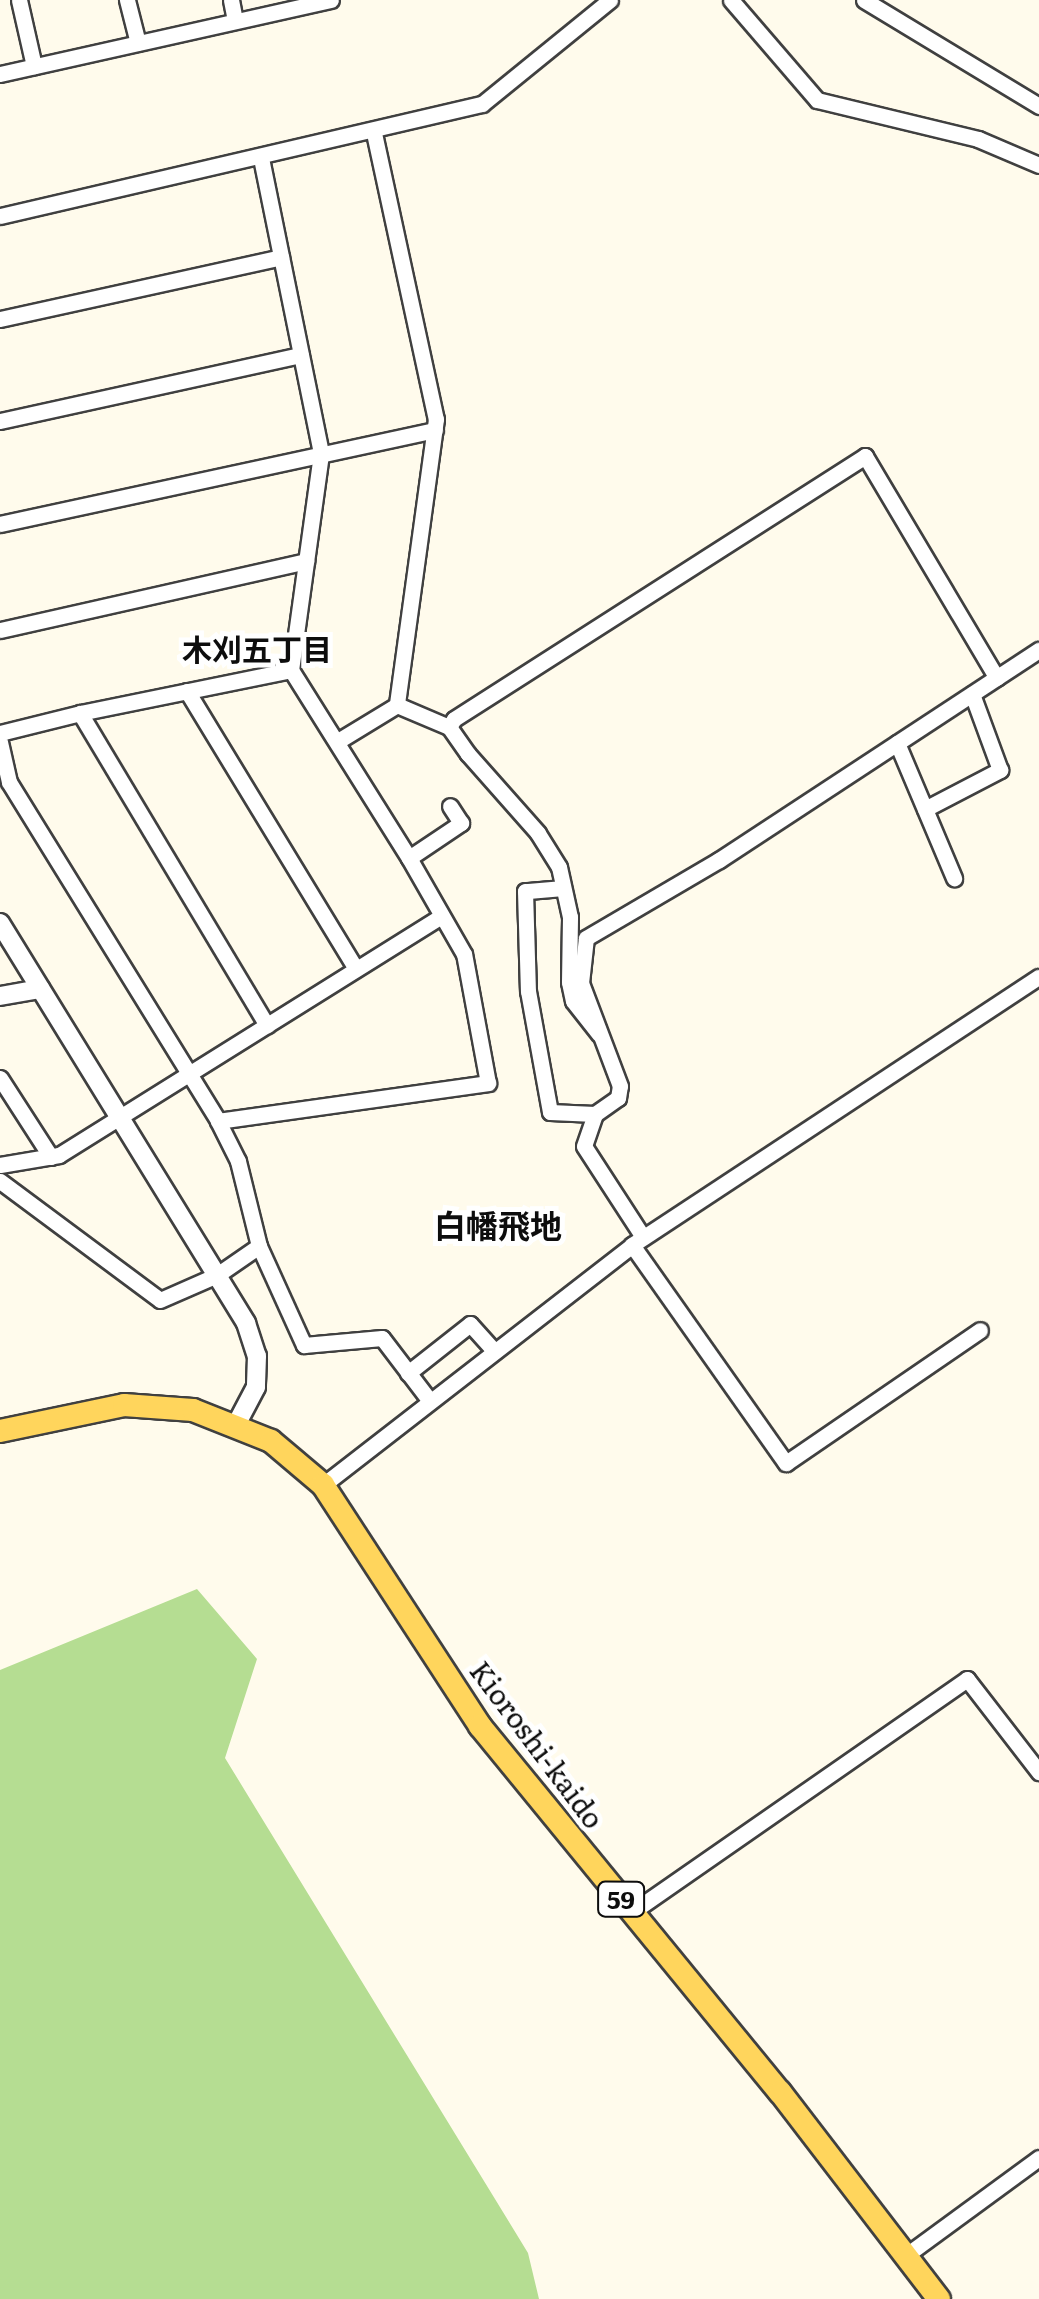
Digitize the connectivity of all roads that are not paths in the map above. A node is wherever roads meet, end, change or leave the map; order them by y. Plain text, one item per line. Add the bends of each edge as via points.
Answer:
1 (19, 0) edge
2 (127, 0) edge
3 (230, 0) edge
4 (331, 0) edge
5 (610, 0) edge
6 (731, 0) edge
7 (864, 0) edge
8 (235, 21) junction
9 (138, 43) junction
10 (34, 66) junction
11 (0, 74) edge
12 (1039, 106) edge
13 (374, 133) junction
14 (261, 158) junction
15 (1039, 165) edge
16 (0, 216) edge
17 (281, 257) junction
18 (0, 319) edge
19 (301, 355) junction
20 (0, 421) edge
21 (434, 430) junction
22 (321, 454) junction
23 (0, 524) edge
24 (306, 562) junction
25 (0, 630) edge
26 (1039, 650) edge
27 (291, 670) junction
28 (997, 678) junction
29 (186, 691) junction
30 (972, 694) junction
31 (397, 705) junction
32 (80, 713) junction
33 (449, 727) junction
34 (0, 732) edge
35 (338, 741) junction
36 (0, 742) edge
37 (897, 743) junction
38 (450, 806) dead end
39 (925, 809) junction
40 (409, 858) junction
41 (954, 878) dead end
42 (563, 888) junction
43 (441, 916) junction
44 (0, 923) edge
45 (356, 969) junction
46 (1039, 977) edge
47 (40, 989) junction
48 (0, 996) edge
49 (267, 1025) junction
50 (599, 1034) junction
51 (189, 1074) junction
52 (0, 1078) edge
53 (595, 1114) junction
54 (121, 1117) junction
55 (218, 1121) junction
56 (51, 1157) junction
57 (0, 1165) edge
58 (0, 1181) edge
59 (638, 1241) junction
60 (258, 1246) junction
61 (217, 1275) junction
62 (980, 1330) dead end
63 (494, 1351) junction
64 (408, 1372) junction
65 (430, 1401) junction
66 (237, 1423) junction
67 (0, 1430) edge
68 (323, 1485) junction
69 (1039, 1772) edge
70 (632, 1912) junction
71 (1039, 2158) edge
72 (905, 2256) junction
73 (938, 2299) edge

1 - 10 street
2 - 9 street
3 - 8 street
4 - 8 street
5 - 13 street via 482,104
6 - 15 street via 817,100 978,139
7 - 12 street
8 - 9 street
9 - 10 street
10 - 11 street
13 - 14 street
13 - 21 street
14 - 16 street
14 - 17 street
17 - 18 street
17 - 19 street
19 - 20 street
19 - 22 street
21 - 22 street
21 - 31 street
22 - 23 street
22 - 24 street
24 - 25 street
24 - 27 street
26 - 28 street
27 - 29 street
27 - 35 street
28 - 30 street
28 - 33 street via 865,456 716,547
29 - 32 street
29 - 45 street
30 - 37 street
30 - 39 street via 1000,770
31 - 33 street
31 - 35 street
32 - 34 street
32 - 49 street
33 - 42 street via 538,833
35 - 40 street
36 - 51 street via 9,782
37 - 39 street
37 - 50 street via 586,938 581,984
38 - 40 street via 461,823
39 - 41 street
40 - 43 street
42 - 50 street via 573,1001
42 - 53 street via 525,891 528,991 550,1112
43 - 45 street
43 - 55 street via 464,954 488,1083
44 - 47 street
45 - 49 street
46 - 59 street
47 - 48 street
47 - 54 street
49 - 51 street
50 - 53 street via 620,1086 618,1098
51 - 54 street
51 - 55 street
52 - 56 street
53 - 59 street via 584,1146
54 - 56 street
54 - 61 street
55 - 60 street via 238,1161
56 - 57 street
58 - 61 street via 160,1300
59 - 62 street via 786,1462
59 - 63 street
60 - 61 street
60 - 64 street via 304,1345 382,1338
61 - 66 street via 257,1356 256,1388
63 - 64 street via 470,1324
63 - 65 street
64 - 65 street
65 - 68 street
66 - 67 main road, Kioroshi-kaido / 59 via 155,1404
66 - 68 main road, Kioroshi-kaido / 59 via 271,1441
68 - 70 main road, Kioroshi-kaido / 59 via 480,1726
69 - 70 street via 967,1679
70 - 72 main road, Kioroshi-kaido / 59
71 - 72 street
72 - 73 main road, Kioroshi-kaido / 59

